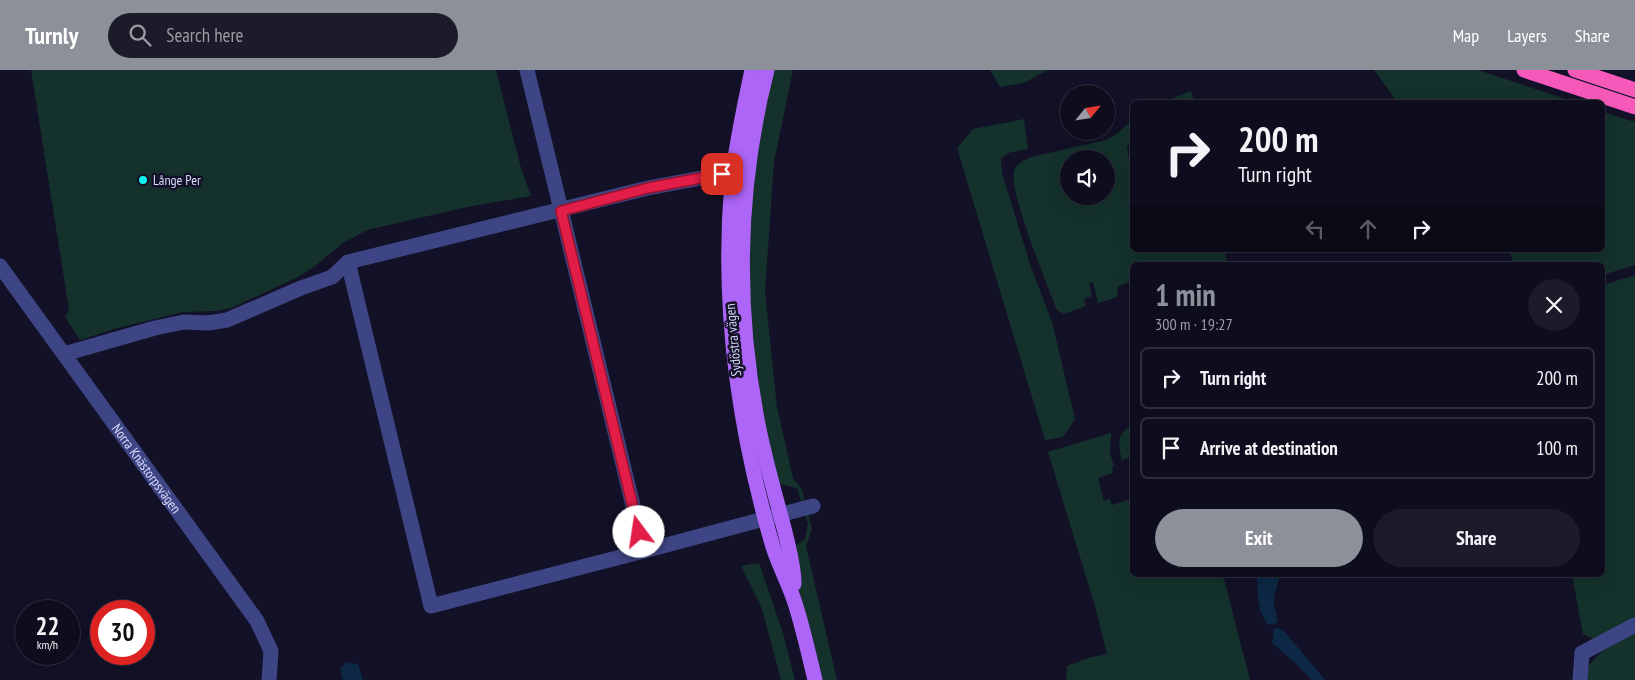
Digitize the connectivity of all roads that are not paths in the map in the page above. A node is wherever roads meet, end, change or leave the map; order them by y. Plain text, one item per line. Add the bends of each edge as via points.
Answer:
1 (527, 70) edge
2 (752, 70) edge
3 (767, 70) edge
4 (1524, 70) edge
5 (1575, 70) edge
6 (1635, 90) edge
7 (1635, 107) edge
8 (733, 172) junction
9 (561, 211) junction
10 (348, 262) junction
11 (0, 266) edge
12 (64, 354) junction
13 (813, 506) dead end
14 (773, 517) junction
15 (644, 551) junction
16 (1635, 625) edge
17 (269, 680) edge
18 (815, 680) edge
19 (1580, 680) edge

1 - 9 street
2 - 8 main road, Sydöstra vägen
3 - 14 main road, Sydöstra vägen via 752,136 742,262 746,344
4 - 7 highway
5 - 6 highway
8 - 9 street via 648,188
8 - 14 main road, Sydöstra vägen via 728,262 731,331 739,396
9 - 10 street
9 - 15 street
10 - 12 street via 332,277 227,320 184,322 155,328
10 - 15 street via 431,606
11 - 12 street, Norra Knästorpsvägen
12 - 17 street, Norra Knästorpsvägen via 257,621 271,651
13 - 14 street
14 - 15 street
14 - 18 main road, Sydöstra vägen via 773,549 795,603
16 - 19 street via 1582,653

